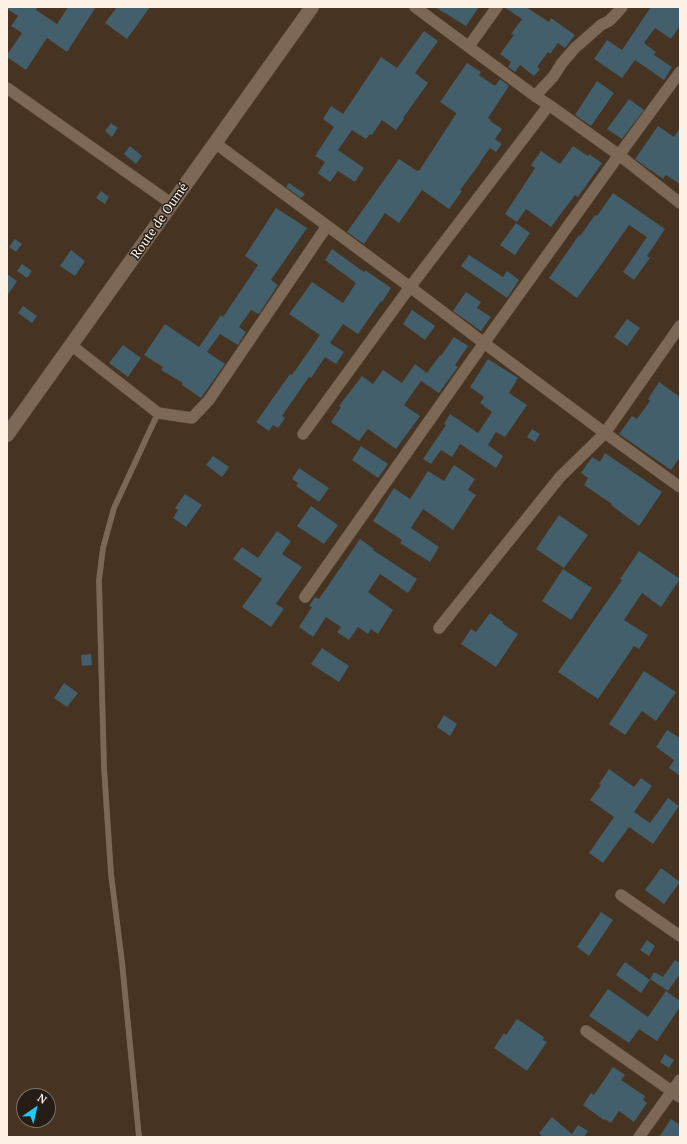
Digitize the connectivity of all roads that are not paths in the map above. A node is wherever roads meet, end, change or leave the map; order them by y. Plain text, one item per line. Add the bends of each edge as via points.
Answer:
1 (312, 7) edge
2 (415, 7) edge
3 (496, 7) edge
4 (622, 7) edge
5 (469, 46) junction
6 (680, 72) edge
7 (7, 88) edge
8 (536, 96) junction
9 (549, 104) junction
10 (215, 143) junction
11 (619, 155) junction
12 (172, 204) junction
13 (680, 204) edge
14 (327, 226) junction
15 (410, 287) junction
16 (680, 326) edge
17 (484, 344) junction
18 (71, 345) junction
19 (158, 413) junction
20 (605, 433) junction
21 (303, 434) dead end
22 (7, 435) edge
23 (680, 487) edge
24 (305, 597) dead end
25 (439, 628) dead end
26 (621, 895) dead end
27 (680, 936) edge
28 (586, 1031) dead end
29 (680, 1080) edge
30 (676, 1094) edge
31 (139, 1137) edge
32 (639, 1137) edge

1 - 10 street, Route de Oumé
2 - 5 street
3 - 5 street
4 - 8 street via 609,21 575,48
5 - 8 street
6 - 11 street
7 - 12 street
8 - 9 street
9 - 11 street
9 - 15 street
10 - 12 street, Route de Oumé
10 - 14 street
11 - 13 street
11 - 17 street
12 - 18 street, Route de Oumé
14 - 15 street
14 - 19 street via 209,400 192,418
15 - 17 street
15 - 21 street
16 - 20 street
17 - 20 street
17 - 24 street
18 - 19 street
18 - 22 street, Route de Oumé
19 - 31 lane via 114,508 103,548 99,580 104,767 111,874
20 - 23 street
20 - 25 street via 560,477
26 - 27 street
28 - 30 street
29 - 30 street
30 - 32 street

